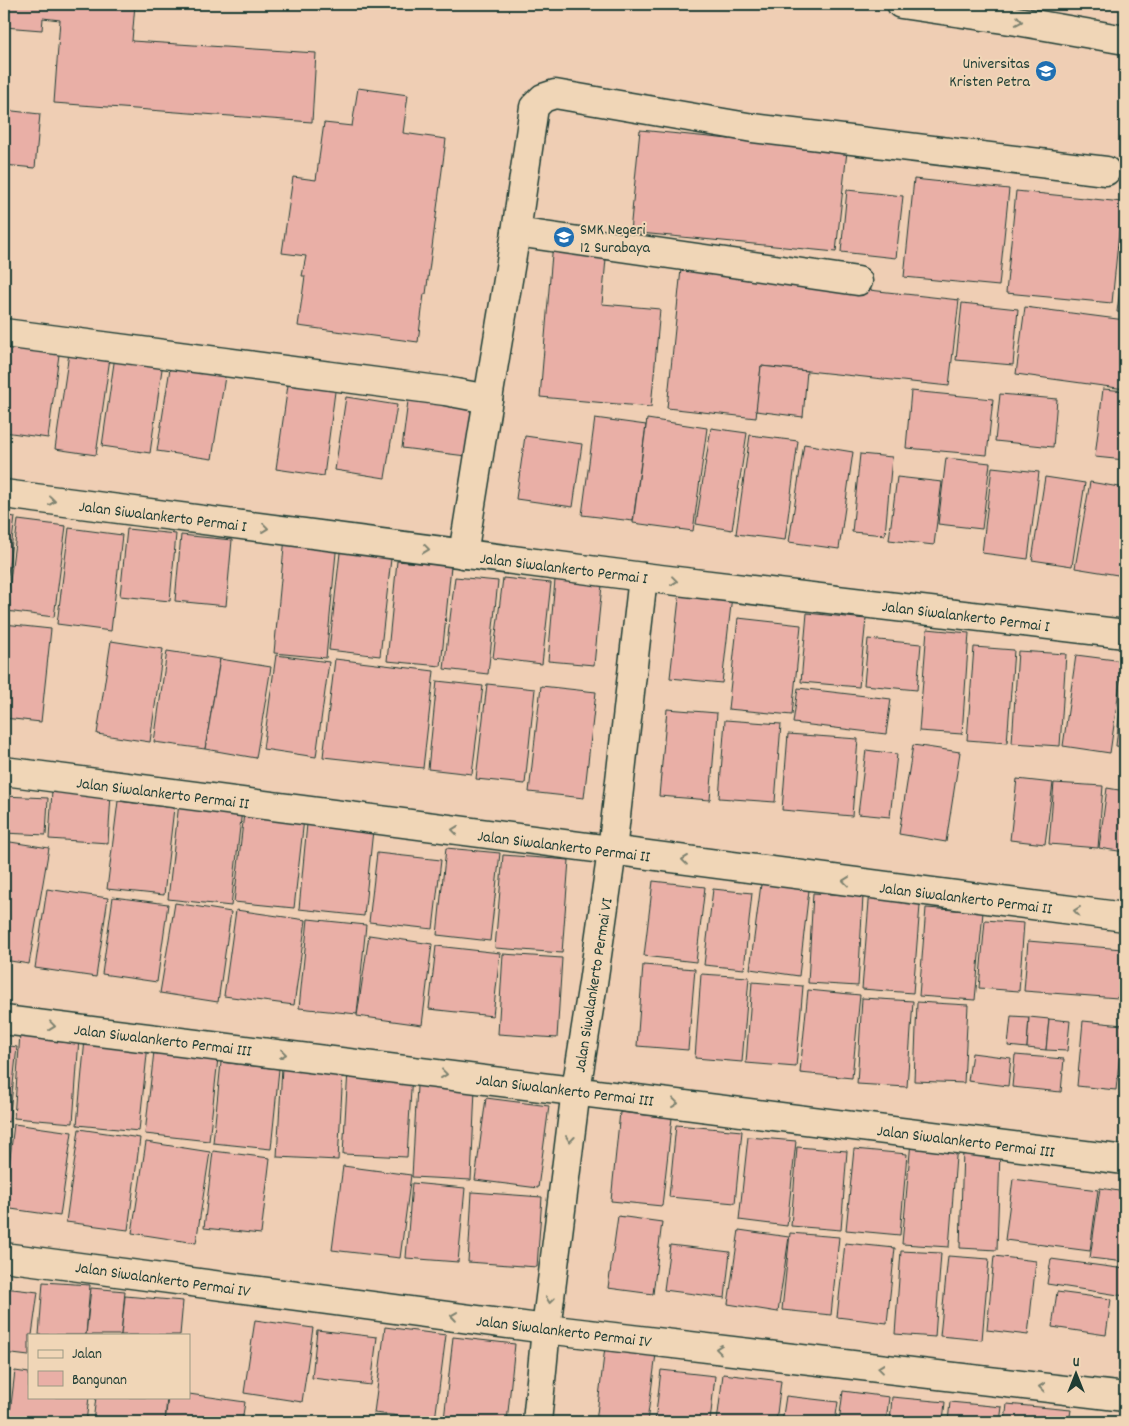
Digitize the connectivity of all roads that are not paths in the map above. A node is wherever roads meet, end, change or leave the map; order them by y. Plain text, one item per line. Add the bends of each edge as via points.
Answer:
1 (901, 4) edge
2 (1125, 40) edge
3 (1106, 171) dead end
4 (516, 232) junction
5 (858, 281) dead end
6 (4, 333) edge
7 (488, 399) junction
8 (4, 494) edge
9 (463, 554) junction
10 (643, 577) junction
11 (1125, 634) edge
12 (4, 771) edge
13 (612, 851) junction
14 (1125, 918) edge
15 (4, 1020) edge
16 (576, 1090) junction
17 (1125, 1160) edge
18 (4, 1257) edge
19 (546, 1329) junction
20 (1125, 1397) edge
21 (537, 1422) edge

1 -> 2 street
3 - 4 street via 753,128 555,94 543,98 534,107
4 - 5 street
4 - 7 street
6 - 7 street
7 - 9 street
8 -> 9 street, Jalan Siwalankerto Permai I
9 - 10 street, Jalan Siwalankerto Permai I
10 -> 11 street, Jalan Siwalankerto Permai I
10 - 13 street, Jalan Siwalankerto Permai VI
13 -> 12 street, Jalan Siwalankerto Permai II
14 -> 13 street, Jalan Siwalankerto Permai II
13 - 16 street, Jalan Siwalankerto Permai VI
15 -> 16 street, Jalan Siwalankerto Permai III
16 -> 17 street, Jalan Siwalankerto Permai III
16 -> 19 street, Jalan Siwalankerto Permai VI
19 -> 18 street, Jalan Siwalankerto Permai IV
20 -> 19 street, Jalan Siwalankerto Permai IV
19 - 21 street, Jalan Siwalankerto Permai VI

